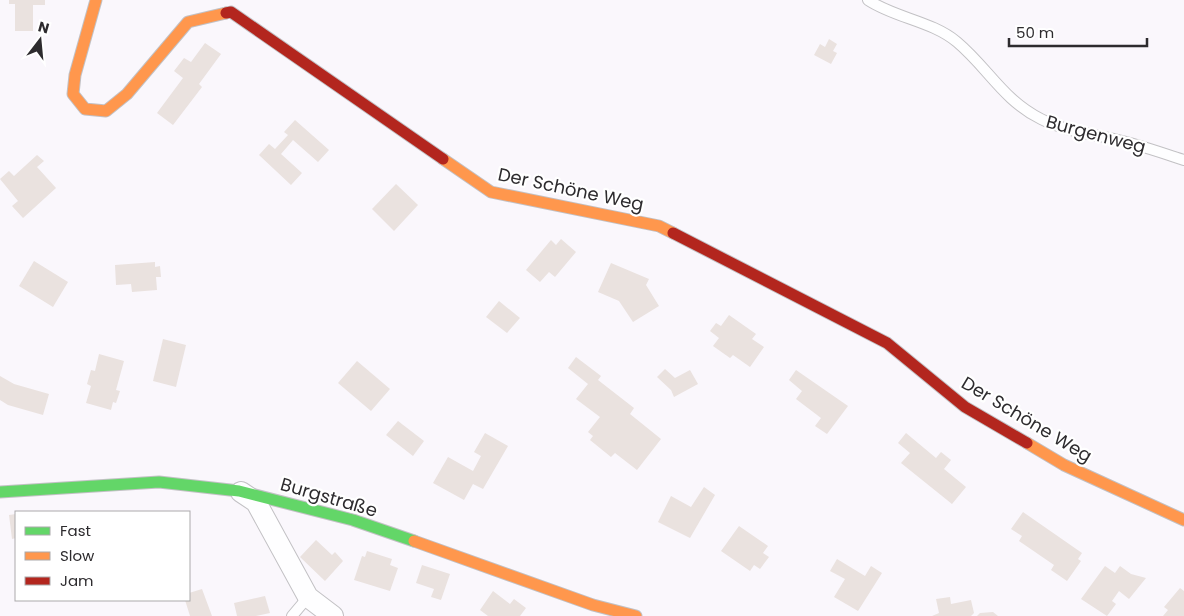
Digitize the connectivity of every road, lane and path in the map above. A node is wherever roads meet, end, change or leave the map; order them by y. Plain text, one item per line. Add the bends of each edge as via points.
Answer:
1 (96, 0) edge
2 (868, 0) edge
3 (1184, 160) edge
4 (239, 491) junction
5 (0, 492) edge
6 (1184, 520) edge
7 (308, 596) junction
8 (292, 616) edge
9 (333, 616) edge
10 (636, 616) edge

1 - 6 street, Der Schöne Weg via 74,75 73,94 85,109 106,112 127,94 188,22 231,12 491,192 659,226 887,343 965,407 1064,465
2 - 3 lane, Burgenweg via 958,42 1008,98 1042,120
4 - 5 street, Burgstraße via 158,482
4 - 7 street via 256,502
4 - 10 street, Burgstraße via 353,520 593,605
7 - 8 lane
7 - 9 street

